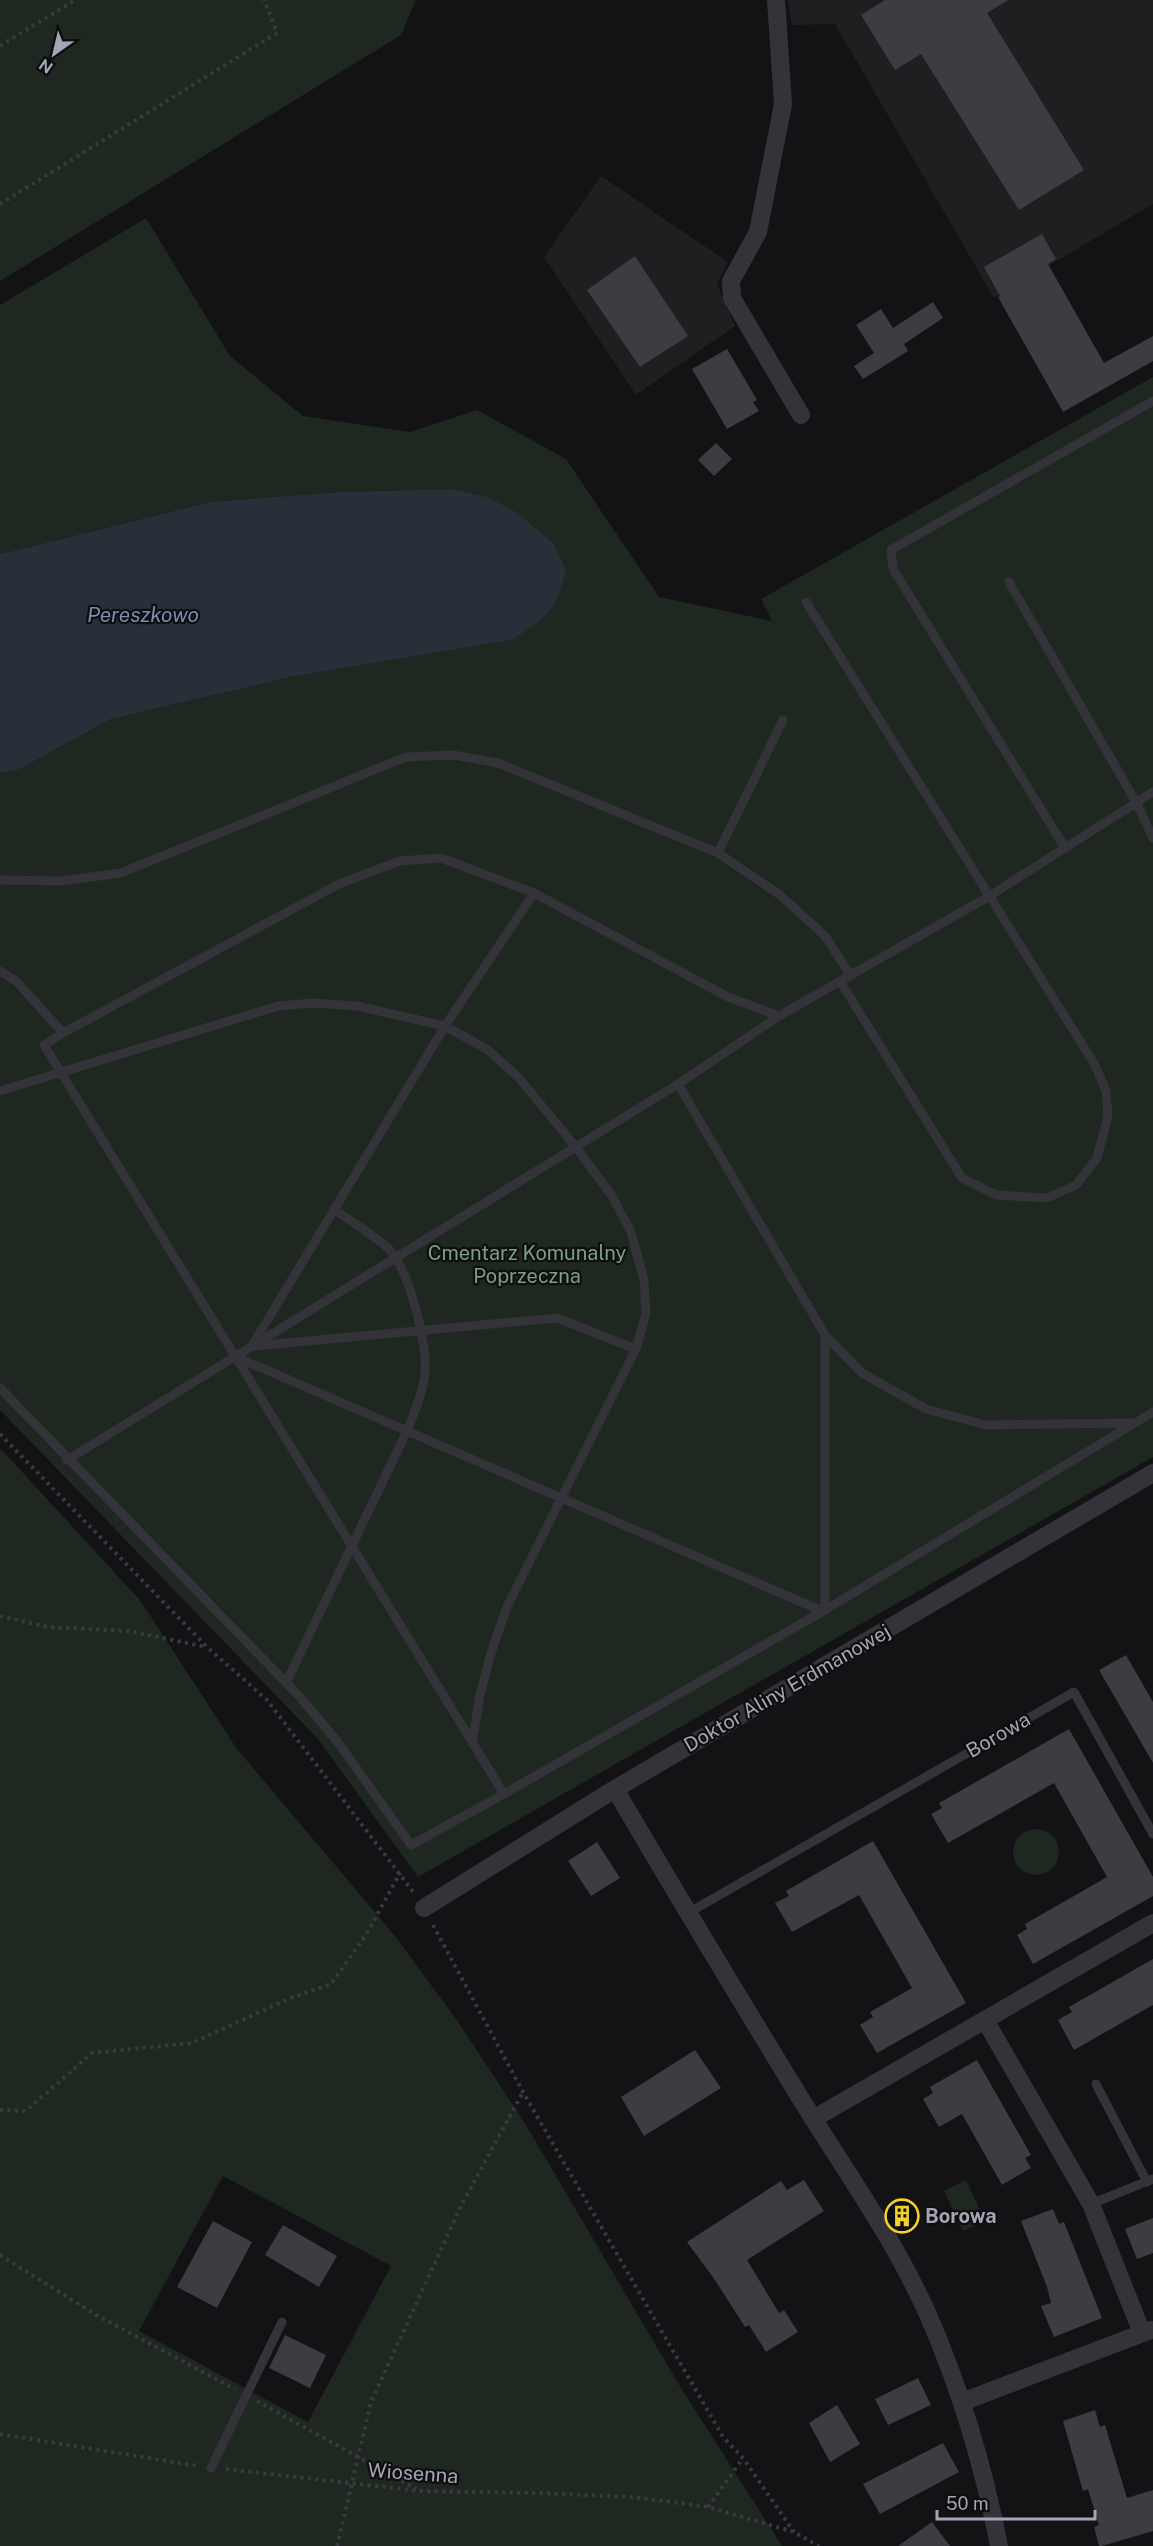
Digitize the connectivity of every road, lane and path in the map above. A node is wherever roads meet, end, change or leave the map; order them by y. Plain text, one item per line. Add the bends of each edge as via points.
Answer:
1 (75, 0) edge
2 (264, 0) edge
3 (776, 0) edge
4 (0, 46) edge
5 (0, 204) edge
6 (1153, 401) edge
7 (801, 415) dead end
8 (1009, 582) dead end
9 (806, 602) dead end
10 (783, 720) dead end
11 (1153, 792) edge
12 (1136, 802) junction
13 (1153, 838) edge
14 (1065, 848) junction
15 (717, 853) junction
16 (0, 880) edge
17 (534, 892) junction
18 (988, 897) junction
19 (0, 971) edge
20 (851, 976) junction
21 (840, 981) junction
22 (779, 1016) junction
23 (445, 1026) junction
24 (63, 1033) junction
25 (60, 1072) junction
26 (678, 1084) junction
27 (0, 1091) edge
28 (575, 1146) junction
29 (334, 1209) junction
30 (395, 1257) junction
31 (422, 1331) junction
32 (825, 1335) junction
33 (252, 1346) junction
34 (636, 1349) junction
35 (234, 1356) junction
36 (0, 1388) edge
37 (1153, 1412) edge
38 (1134, 1423) junction
39 (407, 1431) junction
40 (0, 1434) edge
41 (67, 1460) junction
42 (1153, 1473) edge
43 (563, 1499) junction
44 (352, 1547) junction
45 (824, 1611) junction
46 (0, 1616) edge
47 (207, 1647) junction
48 (286, 1683) junction
49 (472, 1743) junction
50 (615, 1788) junction
51 (504, 1794) junction
52 (1153, 1834) edge
53 (400, 1873) junction
54 (424, 1908) junction
55 (688, 1913) junction
56 (1153, 1923) edge
57 (985, 2020) junction
58 (1096, 2084) dead end
59 (524, 2092) junction
60 (0, 2110) edge
61 (813, 2119) junction
62 (1150, 2180) edge
63 (1091, 2204) junction
64 (0, 2255) edge
65 (282, 2322) dead end
66 (1147, 2331) edge
67 (247, 2395) junction
68 (962, 2402) junction
69 (0, 2434) edge
70 (357, 2457) junction
71 (742, 2458) junction
72 (212, 2468) junction
73 (351, 2483) junction
74 (419, 2491) junction
75 (708, 2507) junction
76 (794, 2532) junction
77 (337, 2546) edge
78 (819, 2546) edge
79 (999, 2546) edge

1 - 4 path
2 - 5 path via 277,33
3 - 7 street via 783,104 758,232 731,281 732,298
6 - 14 lane via 891,550 893,569
8 - 12 lane
9 - 18 lane
10 - 15 lane
11 - 12 lane
12 - 13 lane
12 - 14 lane
14 - 18 lane
15 - 16 lane via 498,763 453,755 406,757 122,873 61,881
15 - 20 lane via 780,895 825,936
17 - 22 lane via 728,998
17 - 23 lane
17 - 24 lane via 441,858 400,861 341,883
18 - 20 lane
18 - 21 lane via 1095,1065 1106,1091 1108,1116 1097,1158 1076,1185 1047,1198 996,1196 962,1178
19 - 24 lane via 17,982
20 - 21 lane
21 - 22 lane
22 - 26 lane
23 - 25 lane via 357,1006 278,1006
23 - 28 lane via 488,1050 519,1078
23 - 29 lane
24 - 25 lane via 44,1045
25 - 27 lane
25 - 35 lane
26 - 28 lane
26 - 32 lane
28 - 30 lane
28 - 34 lane via 612,1196 633,1242 644,1280 646,1314
29 - 30 lane
29 - 33 lane
30 - 31 lane via 402,1266
30 - 33 lane
31 - 33 lane
31 - 34 lane via 557,1318
31 - 39 lane via 425,1374
32 - 38 lane via 862,1373 926,1408 986,1425
32 - 45 lane
33 - 35 lane
34 - 43 lane
35 - 39 lane
35 - 41 lane
35 - 44 lane
36 - 41 lane
37 - 38 lane
38 - 45 lane
39 - 43 lane
39 - 44 lane
40 - 47 path
41 - 48 lane
42 - 50 street, Doktor Aliny Erdmanowej
43 - 45 lane
43 - 49 lane via 507,1607 485,1674
44 - 48 lane
44 - 49 lane
45 - 51 lane
46 - 47 path via 48,1627 129,1631
47 - 53 path via 267,1700
48 - 51 lane via 337,1741 411,1845
49 - 51 lane
50 - 54 street, Doktor Aliny Erdmanowej
50 - 55 street
52 - 55 lane, Borowa via 1074,1692
53 - 54 path
53 - 60 path via 366,1935 331,1984 192,2043 92,2053 27,2111
54 - 59 path
55 - 61 street
56 - 57 street
57 - 61 street
57 - 63 street
58 - 62 lane
59 - 70 path via 461,2206 371,2402
59 - 71 path via 723,2437
61 - 68 street via 877,2219 928,2316
62 - 63 lane
63 - 66 street
64 - 67 path via 99,2316
65 - 67 lane
66 - 68 street
67 - 70 path
67 - 72 lane
68 - 79 street
69 - 72 path, Wiosenna
70 - 73 path
70 - 74 path
71 - 75 path
71 - 76 path
72 - 73 path, Wiosenna
73 - 74 path, Wiosenna
73 - 77 path
74 - 75 path, Wiosenna via 634,2498
75 - 76 path, Wiosenna
76 - 78 path, Wiosenna

